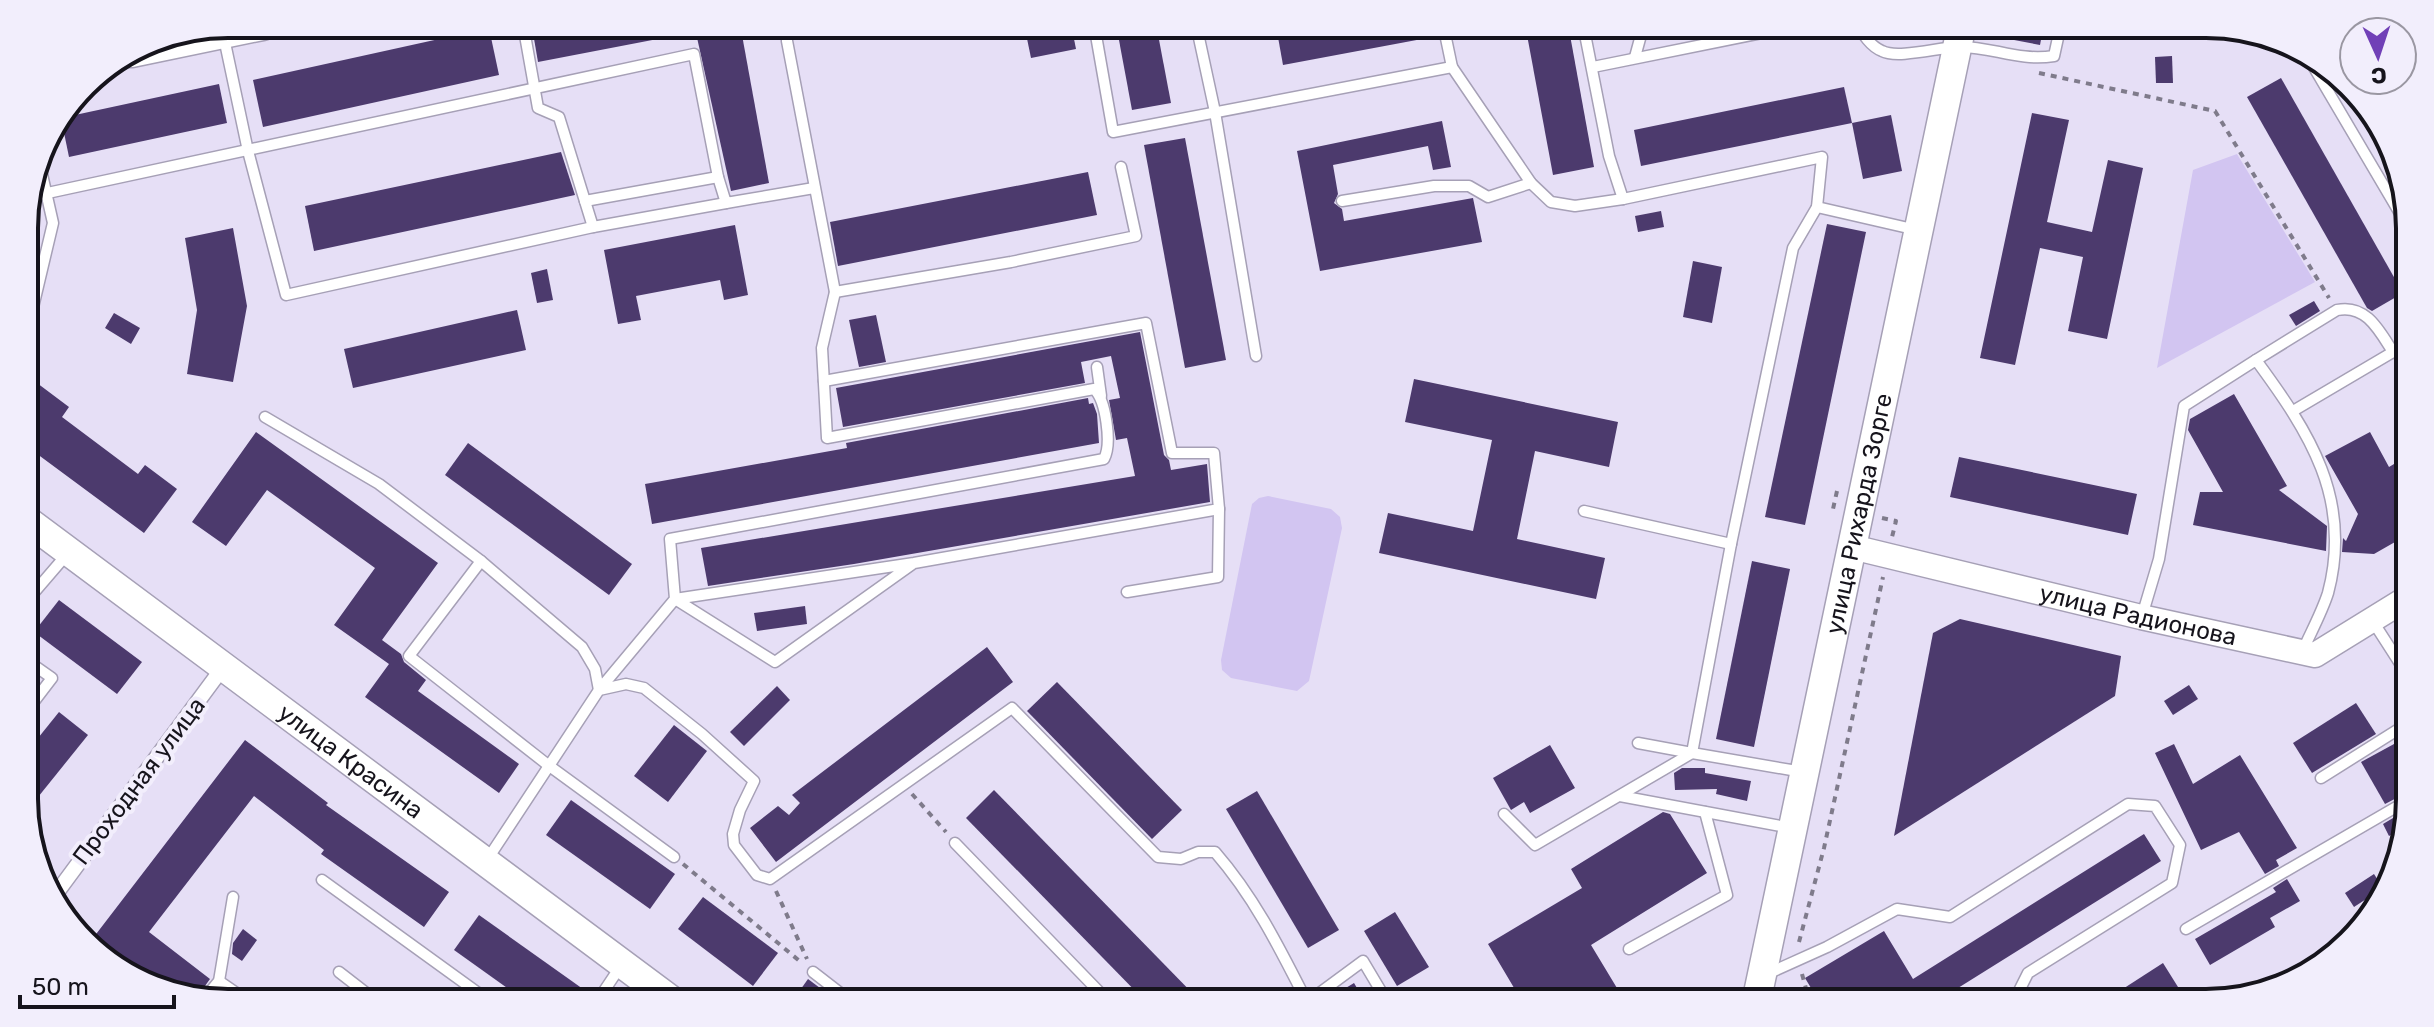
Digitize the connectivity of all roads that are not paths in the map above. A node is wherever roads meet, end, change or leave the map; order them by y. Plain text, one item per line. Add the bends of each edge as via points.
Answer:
1 (223, 38) edge
2 (526, 38) edge
3 (787, 38) edge
4 (1096, 38) edge
5 (1199, 38) edge
6 (1446, 38) edge
7 (1586, 38) edge
8 (1640, 38) edge
9 (1733, 38) edge
10 (1865, 38) edge
11 (1953, 38) edge
12 (1959, 38) edge
13 (1969, 38) edge
14 (2058, 38) edge
15 (1635, 57) junction
16 (1452, 67) junction
17 (1593, 67) junction
18 (2318, 74) edge
19 (535, 88) junction
20 (1215, 112) junction
21 (248, 151) junction
22 (1121, 167) dead end
23 (718, 177) junction
24 (43, 182) edge
25 (1531, 183) junction
26 (814, 188) junction
27 (46, 194) junction
28 (41, 195) edge
29 (1623, 199) junction
30 (585, 201) junction
31 (1342, 201) dead end
32 (726, 203) junction
33 (2394, 203) edge
34 (1817, 207) junction
35 (593, 227) junction
36 (1919, 230) junction
37 (38, 286) edge
38 (835, 292) junction
39 (2393, 352) junction
40 (2396, 353) edge
41 (1256, 356) dead end
42 (2256, 360) junction
43 (1097, 367) dead end
44 (824, 381) junction
45 (1101, 396) junction
46 (2293, 411) junction
47 (265, 417) dead end
48 (1219, 509) junction
49 (1584, 511) dead end
50 (38, 528) edge
51 (1731, 544) junction
52 (1852, 547) junction
53 (69, 551) junction
54 (481, 561) junction
55 (914, 563) junction
56 (38, 588) edge
57 (1127, 592) dead end
58 (675, 599) junction
59 (2396, 605) edge
60 (2141, 617) junction
61 (2372, 620) junction
62 (2302, 652) junction
63 (2396, 657) edge
64 (224, 666) junction
65 (38, 668) edge
66 (599, 690) junction
67 (38, 696) edge
68 (2396, 731) edge
69 (1638, 743) dead end
70 (1692, 753) junction
71 (548, 765) junction
72 (1805, 772) junction
73 (2321, 778) dead end
74 (1620, 796) junction
75 (2396, 807) edge
76 (1705, 812) junction
77 (1504, 814) dead end
78 (1793, 829) junction
79 (955, 843) road end
80 (674, 857) road end
81 (486, 862) junction
82 (322, 880) dead end
83 (60, 888) edge
84 (233, 897) dead end
85 (2186, 929) dead end
86 (1629, 949) dead end
87 (623, 963) junction
88 (339, 972) dead end
89 (813, 972) road end
90 (219, 981) junction
91 (213, 988) edge
92 (231, 989) edge
93 (361, 989) edge
94 (473, 989) edge
95 (605, 989) edge
96 (657, 989) edge
97 (835, 989) edge
98 (1096, 989) edge
99 (1300, 989) edge
100 (1325, 989) edge
101 (1380, 989) edge
102 (1761, 989) edge
103 (1766, 989) edge
104 (2020, 989) edge

1 - 21 lane
2 - 19 lane
3 - 26 lane
4 - 20 lane via 1113,132
5 - 20 lane
6 - 16 lane
7 - 17 lane
8 - 15 lane
9 - 15 lane
10 - 11 lane via 1883,53 1920,52
12 - 36 main road, улица Рихарда Зорге
13 - 14 lane via 2033,59 2054,56
15 - 17 lane
16 - 20 lane
16 - 25 lane
17 - 29 lane via 1609,156
18 - 33 lane
19 - 21 lane
19 - 23 lane via 694,54
19 - 30 lane via 538,108 559,117
20 - 41 lane
21 - 27 lane
21 - 35 lane via 286,295
22 - 38 lane via 1136,236
23 - 30 lane
23 - 32 lane
24 - 27 lane
25 - 29 lane via 1551,202 1575,206
25 - 31 lane via 1488,197 1469,186 1434,186
26 - 32 lane
26 - 38 lane
27 - 28 lane
27 - 37 lane via 53,223
29 - 34 lane via 1822,157
30 - 35 lane
32 - 35 lane
34 - 36 lane
34 - 51 lane via 1793,248
36 - 52 main road, улица Рихарда Зорге
38 - 44 lane via 822,348
39 - 40 lane
39 - 42 lane via 2375,324 2359,310 2347,308
39 - 46 lane
42 - 46 lane
42 - 60 lane via 2184,406 2159,559
43 - 45 lane
44 - 45 lane via 827,438 1094,389
44 - 48 lane via 1146,323 1172,453 1214,453
45 - 58 lane via 1109,449 1104,459 670,539
46 - 62 lane via 2323,468 2335,523 2328,594
47 - 54 lane via 379,484
48 - 55 lane
48 - 57 lane via 1218,577
49 - 51 lane
50 - 53 main road, улица Красина
51 - 70 lane
52 - 60 street, улица Радионова
52 - 72 main road, улица Рихарда Зорге
53 - 56 lane
53 - 64 main road, улица Красина
54 - 66 lane via 582,647 595,669
54 - 71 lane via 409,656
55 - 58 lane
55 - 58 lane via 775,662
58 - 66 lane
59 - 61 street, улица Радионова
60 - 62 street, улица Радионова
61 - 62 street, улица Радионова via 2315,655
61 - 63 lane
64 - 81 main road, улица Красина
64 - 83 street, Проходная улица
65 - 67 lane via 52,678
66 - 71 lane
66 - 99 lane via 626,684 644,688 754,781 740,810 734,845 757,875 770,879 1012,708 1158,857 1181,859 1215,852 1267,923
68 - 73 lane
69 - 70 lane
70 - 72 lane
70 - 74 lane
71 - 80 lane
71 - 81 lane
72 - 78 main road, улица Рихарда Зорге
74 - 76 lane
74 - 77 lane via 1535,845
75 - 85 lane
76 - 78 lane
76 - 86 lane via 1727,895
78 - 102 main road, улица Рихарда Зорге
79 - 98 lane
81 - 87 main road, улица Красина
82 - 94 lane
84 - 90 lane
87 - 95 lane
87 - 96 main road, улица Красина
88 - 93 lane
89 - 97 lane
90 - 91 lane
90 - 92 lane
100 - 101 lane via 1363,961
103 - 104 lane via 1797,960 1897,909 1950,917 2128,804 2155,806 2180,845 2172,883 2028,973

